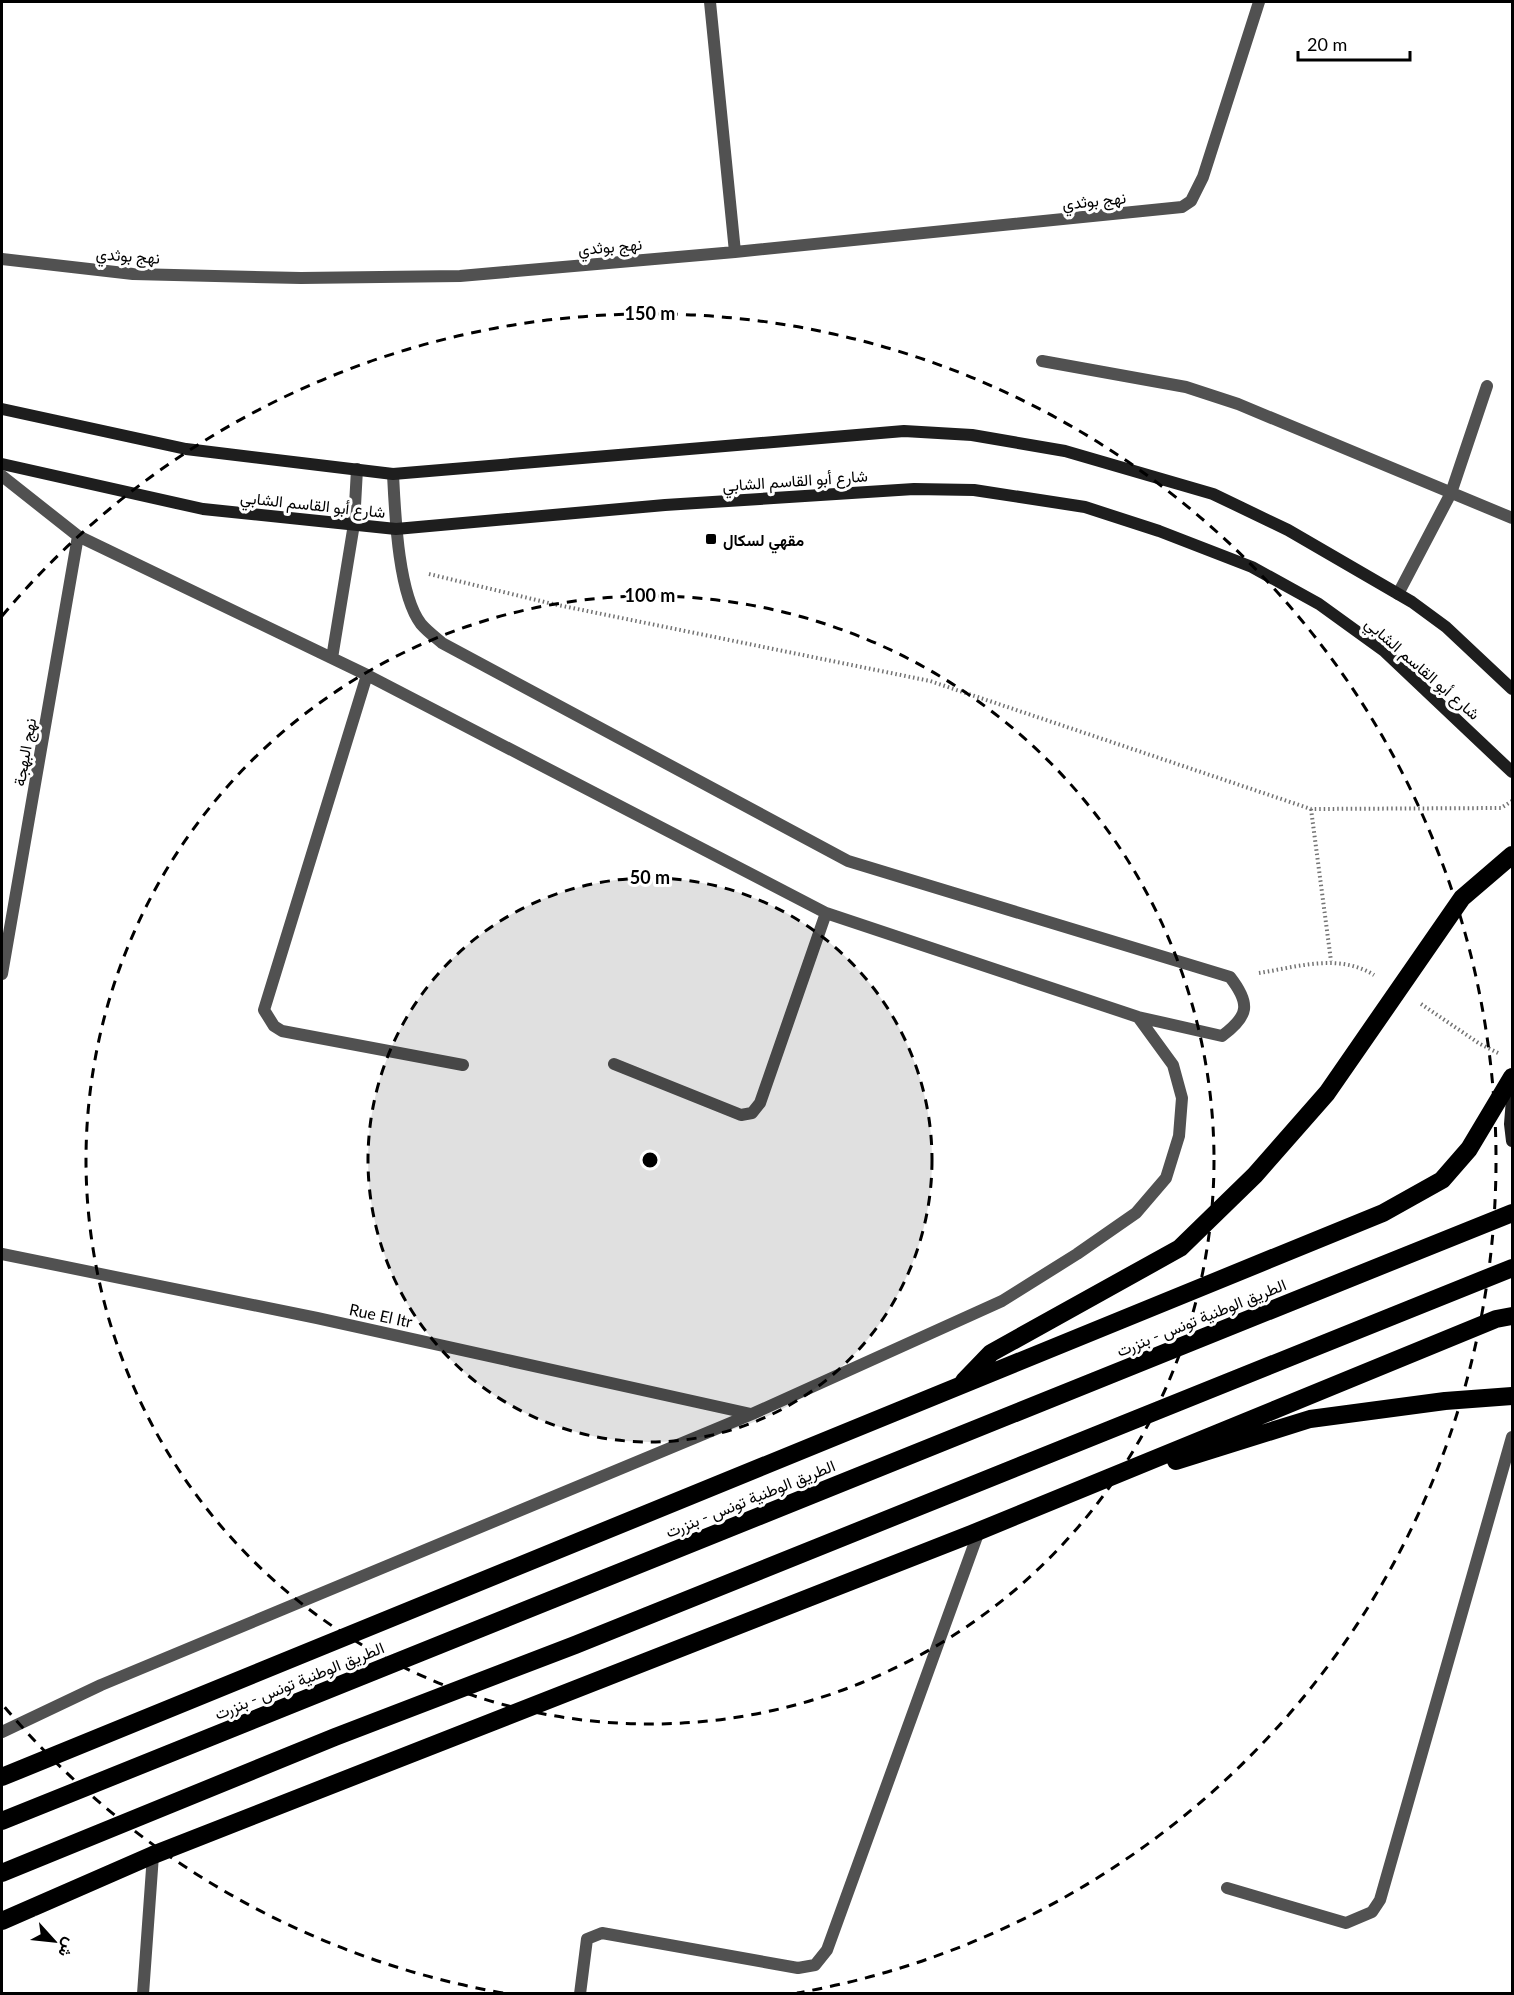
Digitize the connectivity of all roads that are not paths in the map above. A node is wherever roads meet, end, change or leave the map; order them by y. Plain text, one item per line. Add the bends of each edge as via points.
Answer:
1 (710, 2) edge
2 (1259, 2) edge
3 (735, 252) junction
4 (2, 259) edge
5 (1042, 360) dead end
6 (1487, 386) dead end
7 (2, 409) edge
8 (2, 464) edge
9 (357, 469) junction
10 (393, 474) junction
11 (2, 476) edge
12 (1451, 493) junction
13 (1512, 518) edge
14 (354, 524) junction
15 (396, 529) junction
16 (78, 536) junction
17 (1398, 594) junction
18 (332, 658) junction
19 (367, 675) junction
20 (1512, 689) edge
21 (1512, 772) edge
22 (1512, 855) edge
23 (826, 913) junction
24 (2, 974) edge
25 (1138, 1017) junction
26 (614, 1064) dead end
27 (463, 1065) dead end
28 (1512, 1077) edge
29 (1512, 1099) edge
30 (1512, 1142) edge
31 (1512, 1213) edge
32 (2, 1254) edge
33 (1512, 1268) edge
34 (1512, 1316) edge
35 (958, 1387) junction
36 (1512, 1396) edge
37 (752, 1414) junction
38 (1512, 1437) edge
39 (1057, 1498) junction
40 (979, 1531) junction
41 (2, 1732) edge
42 (2, 1777) edge
43 (2, 1821) edge
44 (153, 1855) junction
45 (2, 1874) edge
46 (1227, 1888) dead end
47 (2, 1921) edge
48 (143, 1994) edge
49 (580, 1994) edge

1 - 3 street
2 - 3 street, نهج بوثدي via 1203,177 1191,201 1182,207
3 - 4 street, نهج بوثدي via 460,276 301,278 133,273
5 - 12 street via 1186,387 1238,404
6 - 12 street
7 - 9 street via 186,449
8 - 14 street, شارع أبو القاسم الشابي via 203,509
9 - 10 street
9 - 14 street
10 - 15 street
10 - 17 street via 904,431 972,435 1065,452 1213,494 1288,530
11 - 16 street
12 - 13 street
12 - 17 street
14 - 15 street, شارع أبو القاسم الشابي
14 - 18 street
15 - 21 street, شارع أبو القاسم الشابي via 665,505 914,489 974,490 1085,507 1252,567 1319,604 1384,651
15 - 25 street via 411,604 421,625 442,644 848,861 1230,977 1243,994 1245,1010 1239,1024 1222,1036
16 - 18 street
16 - 24 street, نهج البهجة
17 - 20 street via 1446,627
18 - 19 street
19 - 23 street
19 - 27 street via 264,1010 282,1031
22 - 35 highway via 1462,898 1327,1093 1255,1175 1180,1248 991,1353
23 - 25 street
23 - 26 street via 760,1103 752,1113 741,1115
25 - 37 street via 1173,1065 1182,1098 1179,1136 1166,1178 1136,1213 1002,1301
28 - 35 highway via 1469,1149 1442,1180 1383,1213
29 - 30 street
31 - 43 highway, الطريق الوطنية تونس - بنزرت
32 - 37 street, Rue El Itr via 317,1318
33 - 45 highway via 574,1645 334,1737
34 - 39 highway
35 - 42 highway
36 - 39 highway via 1310,1419
37 - 41 street via 112,1680
38 - 46 street via 1380,1900 1372,1912 1346,1923
39 - 40 highway
40 - 44 highway
40 - 49 street via 828,1950 815,1965 798,1968 602,1933 587,1938
44 - 47 highway
44 - 48 street

